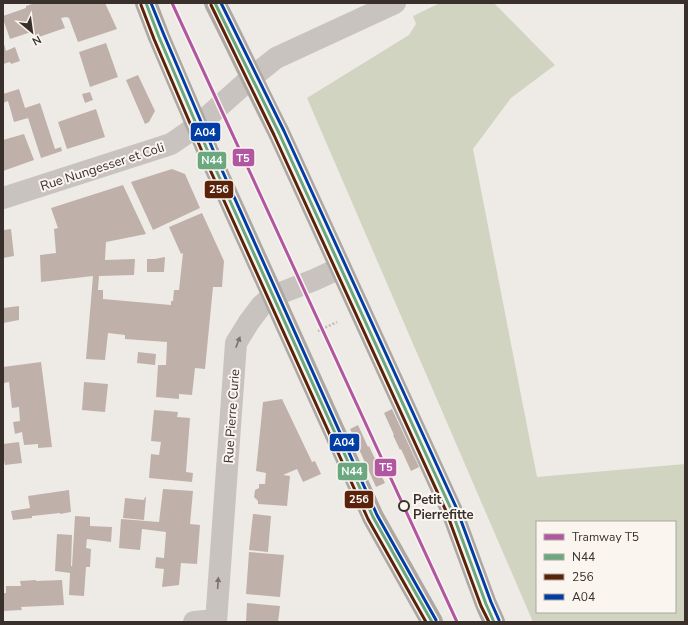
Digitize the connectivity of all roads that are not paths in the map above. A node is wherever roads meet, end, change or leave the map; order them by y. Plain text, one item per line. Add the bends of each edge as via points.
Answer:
1 (146, 3) edge
2 (215, 3) edge
3 (395, 3) edge
4 (251, 78) junction
5 (197, 126) junction
6 (3, 198) edge
7 (340, 268) junction
8 (273, 296) junction
9 (216, 621) edge
10 (194, 622) edge
11 (432, 622) edge
12 (494, 622) edge

1 - 5 main road
2 - 4 main road
3 - 4 street, Rue Nungesser et Coli via 276,58
4 - 5 street, Rue Nungesser et Coli
4 - 7 main road via 279,133
5 - 6 street, Rue Nungesser et Coli via 171,144
5 - 8 main road
7 - 8 street, Rue Pierre Curie
7 - 12 main road via 451,509
9 -> 8 street, Rue Pierre Curie via 236,343 253,316
8 - 11 main road via 373,517
9 - 10 street

